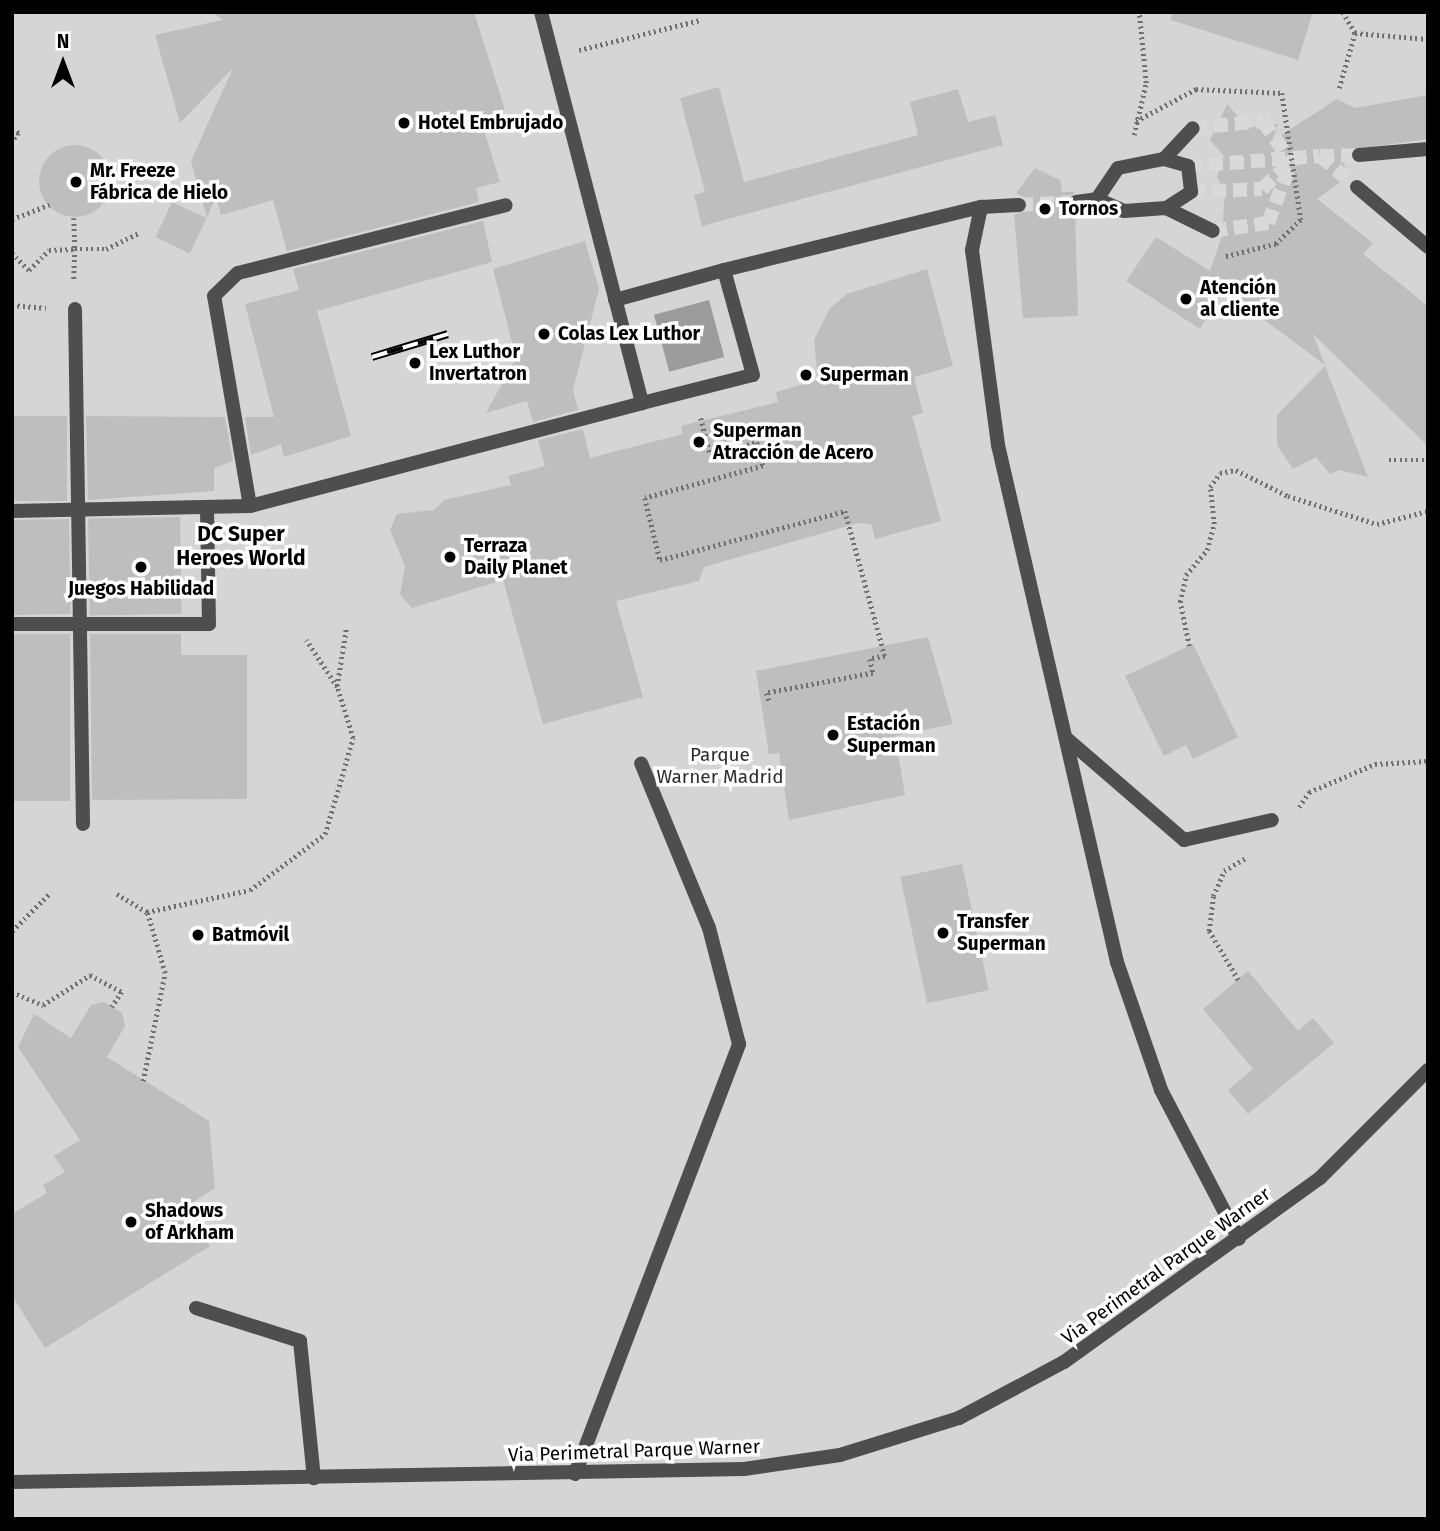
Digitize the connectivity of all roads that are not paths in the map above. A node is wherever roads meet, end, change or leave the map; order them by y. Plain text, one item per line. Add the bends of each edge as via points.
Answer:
1 (541, 12) edge
2 (1193, 128) tunnel mouth
3 (1428, 149) edge
4 (1359, 155) tunnel mouth
5 (1164, 159) junction
6 (1357, 187) tunnel mouth
7 (1097, 199) junction
8 (1076, 202) tunnel mouth
9 (506, 205) dead end
10 (1020, 205) tunnel mouth
11 (981, 207) junction
12 (1166, 208) junction
13 (1213, 231) tunnel mouth
14 (1428, 247) edge
15 (724, 270) junction
16 (615, 300) junction
17 (75, 309) road end
18 (642, 403) junction
19 (250, 506) junction
20 (207, 509) junction
21 (12, 511) edge
22 (79, 512) junction
23 (12, 624) edge
24 (80, 624) junction
25 (1066, 738) junction
26 (641, 763) dead end
27 (1272, 820) dead end
28 (83, 824) dead end
29 (1428, 1070) edge
30 (1239, 1239) junction
31 (196, 1308) dead end
32 (575, 1474) junction
33 (314, 1478) junction
34 (12, 1482) edge

1 - 16 street
2 - 5 street
3 - 4 street
5 - 7 street via 1118,168
5 - 12 street via 1188,166 1191,192
6 - 14 street
7 - 8 street
7 - 12 street via 1124,211
9 - 19 street via 238,273 214,296
10 - 11 street
11 - 15 street
11 - 25 street via 972,250 998,445
12 - 13 street
15 - 16 street
15 - 18 street via 754,374
16 - 18 street
17 - 22 street
18 - 19 street
19 - 20 street
20 - 22 street
20 - 24 street via 209,624
21 - 22 street
22 - 24 street
23 - 24 street
24 - 28 street
25 - 27 street via 1184,840
25 - 30 street via 1117,962 1148,1052
26 - 32 street via 709,928 739,1044
29 - 30 street, Via Perimetral Parque Warner via 1320,1178
30 - 32 street, Via Perimetral Parque Warner via 1064,1363 959,1418 839,1455 757,1467
31 - 33 street via 300,1341
32 - 33 street, Via Perimetral Parque Warner
33 - 34 street, Via Perimetral Parque Warner

